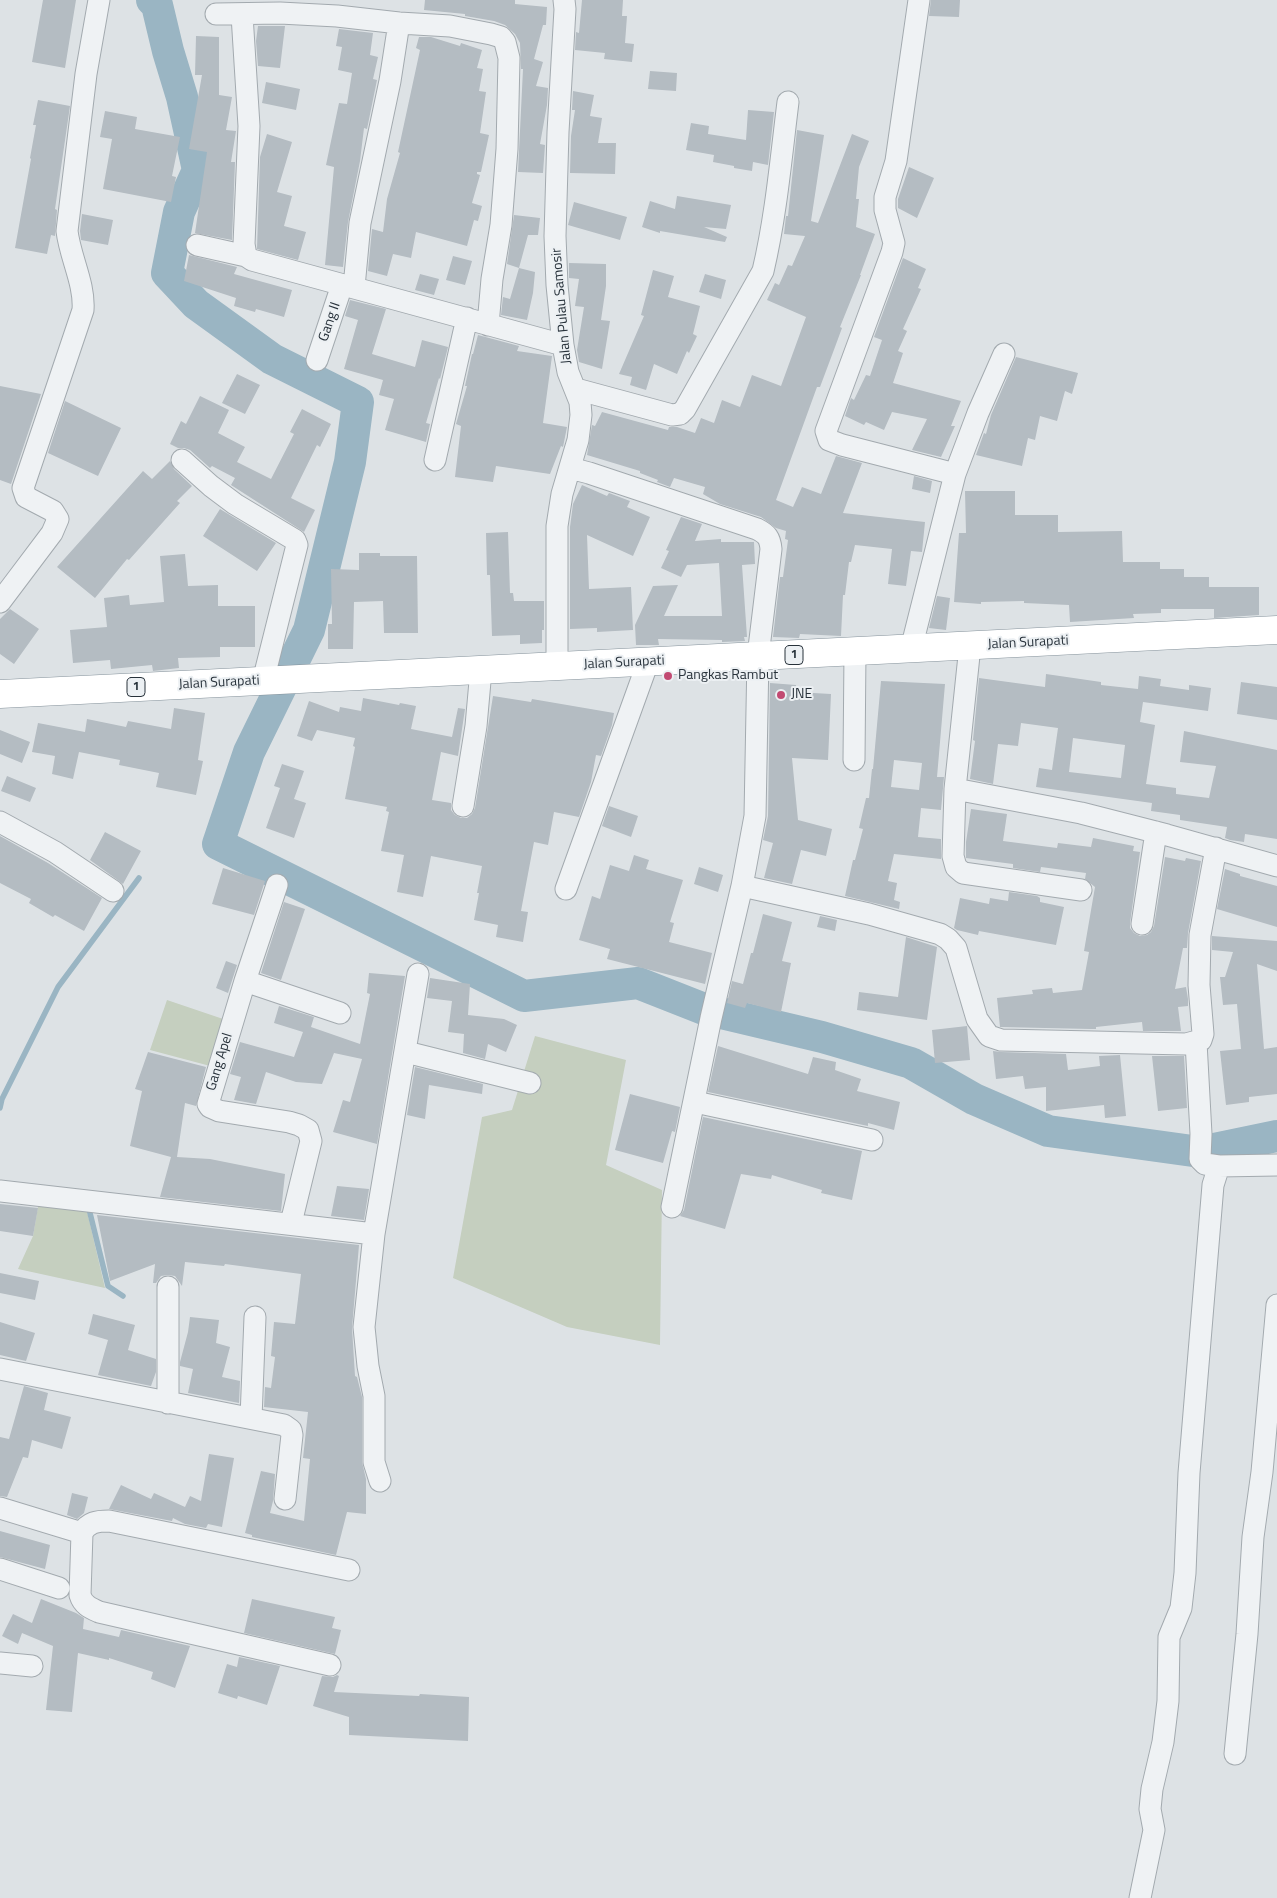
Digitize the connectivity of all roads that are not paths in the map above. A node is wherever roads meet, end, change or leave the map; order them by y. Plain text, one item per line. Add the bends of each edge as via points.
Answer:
1 (99, 0) edge
2 (564, 0) edge
3 (919, 0) edge
4 (216, 14) dead end
5 (242, 14) junction
6 (399, 23) junction
7 (788, 102) dead end
8 (197, 245) dead end
9 (246, 256) junction
10 (348, 286) junction
11 (467, 318) junction
12 (488, 325) junction
13 (563, 345) junction
14 (1004, 354) dead end
15 (317, 360) dead end
16 (576, 389) junction
17 (182, 460) dead end
18 (435, 460) dead end
19 (570, 468) junction
20 (955, 474) junction
21 (0, 602) edge
22 (1277, 630) edge
23 (970, 646) junction
24 (912, 649) junction
25 (855, 652) junction
26 (758, 656) junction
27 (648, 662) junction
28 (557, 666) junction
29 (481, 670) junction
30 (268, 681) junction
31 (0, 694) edge
32 (854, 760) dead end
33 (955, 789) junction
34 (463, 806) dead end
35 (0, 822) edge
36 (1156, 832) junction
37 (1216, 848) junction
38 (1277, 866) edge
39 (277, 885) dead end
40 (742, 886) junction
41 (566, 889) dead end
42 (1081, 890) dead end
43 (114, 891) dead end
44 (1142, 924) dead end
45 (418, 974) dead end
46 (245, 981) junction
47 (340, 1013) dead end
48 (1196, 1042) junction
49 (406, 1052) junction
50 (530, 1083) dead end
51 (695, 1102) junction
52 (872, 1140) dead end
53 (1210, 1162) junction
54 (1277, 1165) edge
55 (0, 1191) edge
56 (672, 1207) dead end
57 (290, 1223) junction
58 (374, 1234) junction
59 (168, 1287) dead end
60 (1277, 1305) edge
61 (255, 1317) dead end
62 (0, 1369) edge
63 (168, 1403) junction
64 (251, 1418) junction
65 (380, 1481) dead end
66 (285, 1498) dead end
67 (0, 1508) edge
68 (82, 1533) junction
69 (0, 1569) edge
70 (348, 1570) dead end
71 (58, 1588) dead end
72 (0, 1662) edge
73 (330, 1665) dead end
74 (32, 1666) dead end
75 (1235, 1754) dead end
76 (1140, 1898) edge

1 - 21 street via 66,231 84,298 83,310 23,488 26,497 53,511 58,519 52,533
2 - 13 street, Jalan Pulau Samosir via 555,236
3 - 20 street via 896,161 885,197 894,243 826,431 829,440 842,445
4 - 5 street
5 - 6 street via 337,16
5 - 9 street via 249,126
6 - 10 street, Gang II
6 - 12 street via 450,26 491,34 501,37 508,45 505,186
7 - 16 street via 763,271 685,409 676,415 666,414
8 - 9 street
9 - 10 street
10 - 11 street
10 - 15 street, Gang II
11 - 12 street
11 - 18 street
12 - 13 street
13 - 16 street, Jalan Pulau Samosir via 568,372
14 - 20 street
16 - 19 street, Jalan Pulau Samosir via 581,415
17 - 30 street via 210,486 295,540 297,545
19 - 26 street via 766,533 771,549
19 - 28 street, Jalan Pulau Samosir via 557,526
20 - 24 street
22 - 23 highway, Jalan Surapati / 1
23 - 24 highway, Jalan Surapati / 1
23 - 33 street
24 - 25 highway, Jalan Surapati / 1
25 - 26 highway, Jalan Surapati / 1
25 - 32 street
26 - 27 highway, Jalan Surapati / 1
26 - 40 street via 755,816
27 - 28 highway, Jalan Surapati / 1
27 - 41 street
28 - 29 highway, Jalan Surapati / 1
29 - 30 highway, Jalan Surapati / 1
29 - 34 street
30 - 31 highway, Jalan Surapati / 1
33 - 36 street via 1081,813
33 - 42 street via 953,856 959,870
35 - 43 street via 55,852
36 - 37 street
36 - 44 street
37 - 38 street
37 - 48 street via 1200,935 1198,985 1204,1034
39 - 46 street, Gang Apel
40 - 48 street via 870,914 940,934 956,948 977,1019 990,1036 1001,1040
40 - 51 street
45 - 49 street
46 - 47 street
46 - 57 street, Gang Apel via 208,1104 219,1111 289,1122 308,1130 311,1141
48 - 53 street via 1201,1134
49 - 50 street
49 - 58 street
51 - 52 street
51 - 56 street
53 - 54 street
53 - 76 street via 1213,1185 1182,1599 1169,1638 1164,1742 1152,1789 1150,1809 1154,1830
55 - 57 street
57 - 58 street
58 - 65 street via 364,1327 374,1396 374,1462
59 - 63 street
60 - 75 street
61 - 64 street
62 - 63 street
63 - 64 street
64 - 66 street via 284,1425 291,1430
67 - 68 street
68 - 70 street via 91,1523 108,1521
68 - 73 street via 80,1595 82,1602 89,1607 99,1612
69 - 71 street
72 - 74 street

